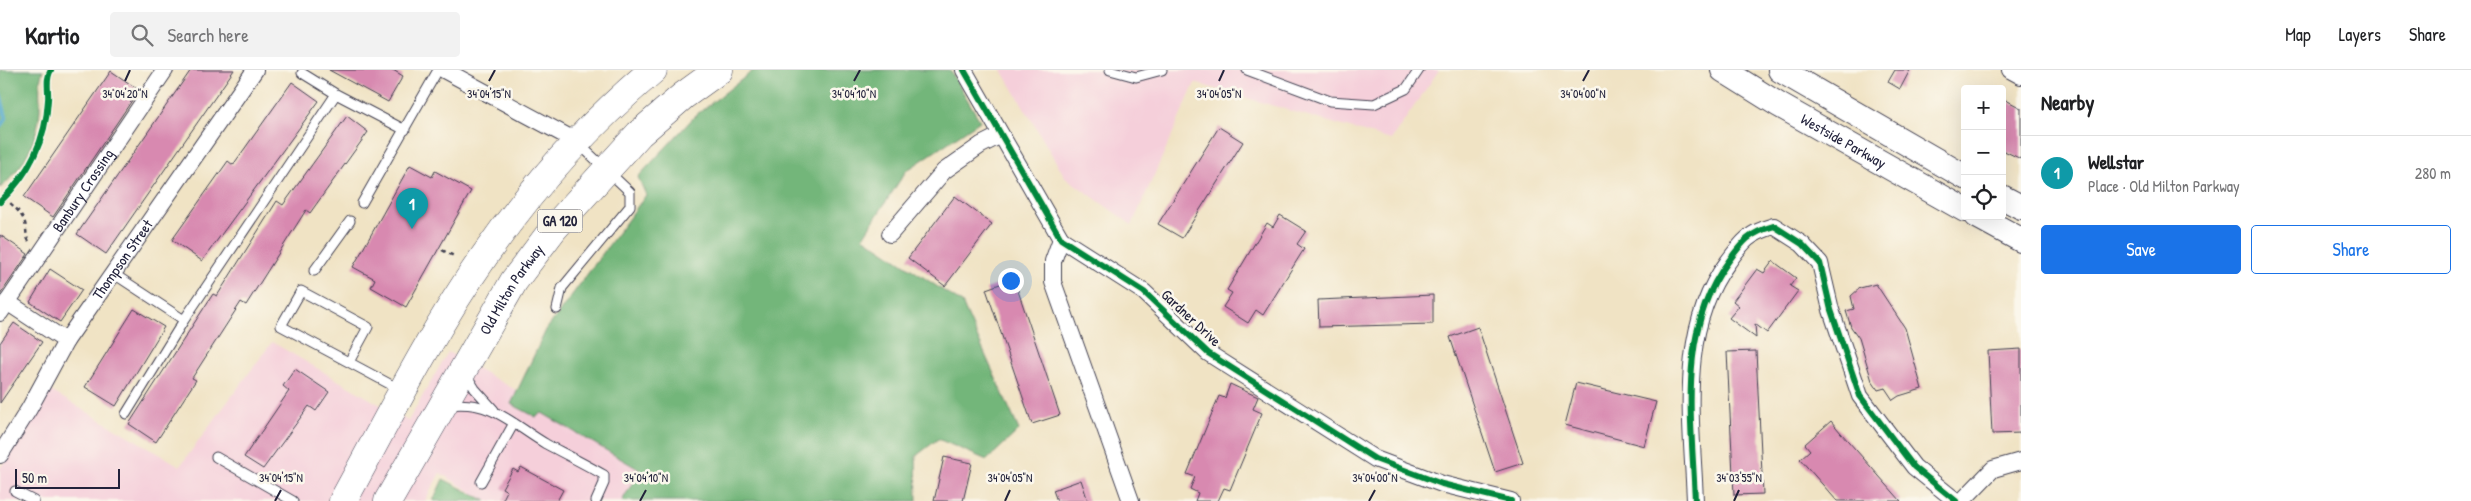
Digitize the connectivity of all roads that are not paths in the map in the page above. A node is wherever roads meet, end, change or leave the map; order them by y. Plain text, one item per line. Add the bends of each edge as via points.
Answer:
1 (165, 70) edge
2 (255, 70) edge
3 (438, 70) edge
4 (444, 70) edge
5 (653, 70) edge
6 (719, 70) edge
7 (964, 70) edge
8 (1110, 70) edge
9 (1162, 70) edge
10 (1247, 70) edge
11 (1419, 70) edge
12 (1723, 70) edge
13 (1780, 70) edge
14 (2010, 70) edge
15 (302, 73) dead end
16 (2021, 76) edge
17 (336, 94) junction
18 (405, 130) junction
19 (1001, 136) junction
20 (576, 141) junction
21 (606, 168) junction
22 (1962, 175) edge
23 (2006, 199) edge
24 (362, 204) dead end
25 (2021, 207) edge
26 (1961, 208) edge
27 (1984, 220) edge
28 (350, 221) dead end
29 (890, 234) dead end
30 (1061, 239) junction
31 (2021, 240) edge
32 (314, 271) dead end
33 (114, 274) junction
34 (4, 308) edge
35 (557, 310) dead end
36 (184, 320) junction
37 (66, 341) junction
38 (348, 362) junction
39 (463, 368) junction
40 (404, 392) junction
41 (442, 406) junction
42 (494, 410) junction
43 (126, 414) dead end
44 (514, 423) junction
45 (0, 455) edge
46 (216, 457) dead end
47 (2021, 461) edge
48 (481, 482) dead end
49 (15, 491) dead end
50 (389, 500) edge
51 (34, 501) edge
52 (293, 501) edge
53 (343, 501) edge
54 (596, 501) edge
55 (1131, 501) edge
56 (1511, 501) edge
57 (1694, 501) edge
58 (1956, 501) edge
59 (1962, 501) edge

1 - 34 street, Banbury Crossing
2 - 33 street, Thompson Street
3 - 18 lane
4 - 20 street
5 - 20 highway, GA 120
6 - 21 highway, Old Milton Parkway / GA 120 via 654,121
7 - 19 street, Gardner Drive
8 - 9 lane via 1136,77
10 - 11 lane via 1330,102 1374,104 1406,89
12 - 26 main road, Westside Parkway
13 - 22 main road, Westside Parkway
14 - 16 street
15 - 17 lane
17 - 18 lane
17 - 36 lane
18 - 24 lane
19 - 29 street via 981,145 944,171
19 - 30 street, Gardner Drive
20 - 21 lane
20 - 40 highway, GA 120 via 539,183 484,256
21 - 35 lane via 630,192 630,206 562,288
21 - 39 highway, Old Milton Parkway / GA 120 via 514,281
23 - 25 main road
27 - 31 main road
28 - 32 lane
30 - 55 street via 1053,262 1053,282
30 - 56 street, Gardner Drive via 1144,292 1208,353 1375,459 1442,484
33 - 36 lane
33 - 37 street, Thompson Street
34 - 37 street
36 - 43 lane
37 - 45 street, Thompson Street
38 - 38 lane via 281,326 301,291 368,327
38 - 40 lane
39 - 41 highway, Old Milton Parkway / GA 120
39 - 42 lane via 475,389
40 - 53 highway, GA 120
41 - 42 lane via 468,403
41 - 50 highway, Old Milton Parkway / GA 120
42 - 44 lane
44 - 48 lane
44 - 54 lane via 604,475
46 - 52 lane
47 - 59 street via 1994,469
49 - 51 lane
57 - 58 street via 1690,372 1698,320 1717,277 1745,239 1774,226 1802,244 1820,263 1831,310 1860,396 1914,466

